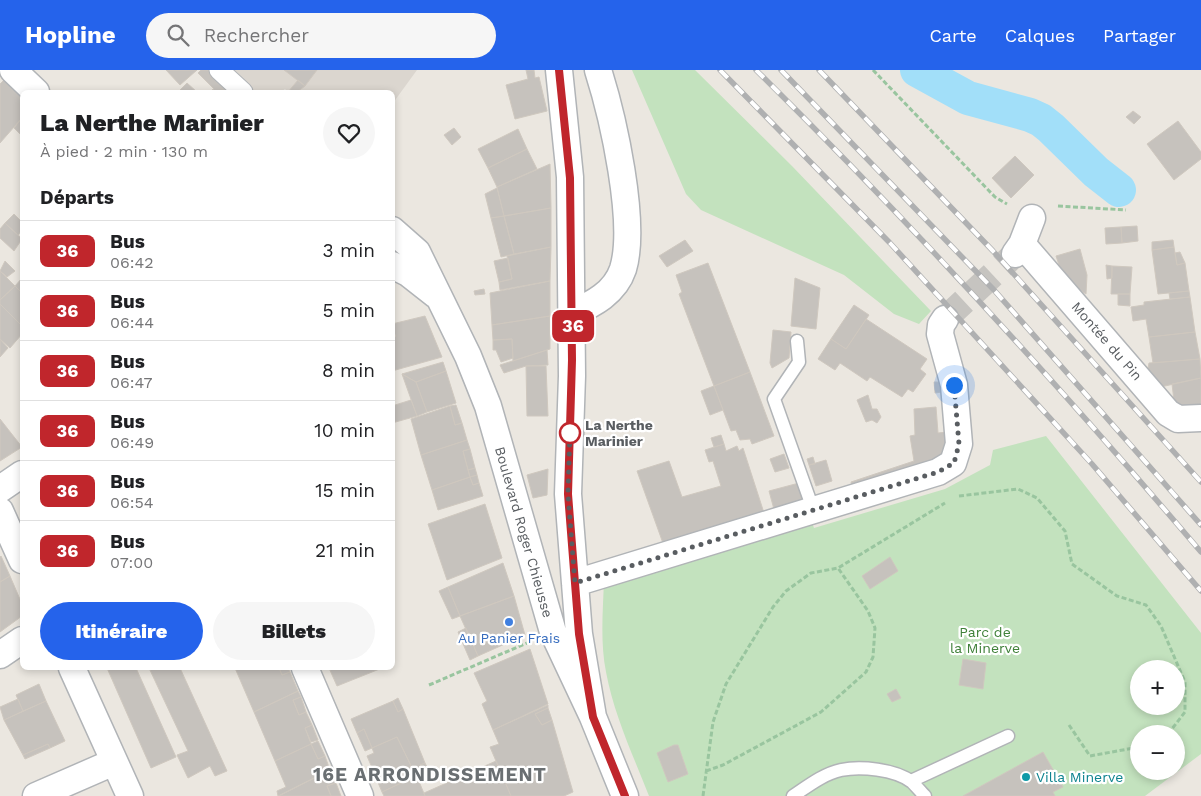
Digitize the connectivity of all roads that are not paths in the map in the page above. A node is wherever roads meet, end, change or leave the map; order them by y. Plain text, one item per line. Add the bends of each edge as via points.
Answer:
1 (13, 70) edge
2 (219, 70) edge
3 (559, 70) edge
4 (598, 70) edge
5 (34, 90) edge
6 (241, 90) edge
7 (1032, 218) road end
8 (395, 233) edge
9 (395, 266) edge
10 (436, 295) junction
11 (573, 313) junction
12 (945, 319) tunnel mouth
13 (797, 341) dead end
14 (1201, 418) edge
15 (20, 475) edge
16 (0, 489) edge
17 (813, 509) junction
18 (0, 511) edge
19 (20, 556) edge
20 (575, 583) junction
21 (20, 641) edge
22 (0, 655) edge
23 (73, 670) edge
24 (306, 670) edge
25 (593, 717) junction
26 (1008, 736) dead end
27 (114, 762) junction
28 (911, 781) junction
29 (36, 796) edge
30 (130, 796) edge
31 (360, 796) edge
32 (625, 796) edge
33 (794, 796) edge
34 (925, 796) edge

1 - 5 street
2 - 6 street
3 - 11 street via 570,178
4 - 11 street via 611,118 627,228 622,270 611,288 598,302
7 - 14 street, Montée du Pin via 1018,249 1168,413 1178,420
8 - 10 street, Boulevard Roger Chieusse via 417,252
9 - 10 street, Boulevard Roger Chieusse
10 - 25 street, Boulevard Roger Chieusse via 468,356 488,406 553,632
11 - 20 street via 568,494
12 - 17 street via 940,334 954,385 959,444 954,463 938,472
13 - 17 lane via 799,362 774,399
15 - 16 street
17 - 20 street
18 - 19 street
20 - 25 street via 579,634
21 - 22 street
23 - 27 street
24 - 31 street
25 - 32 street, Boulevard Roger Chieusse
26 - 28 lane
27 - 29 street
27 - 30 street
28 - 33 lane via 873,770 840,771 818,780
28 - 34 lane

